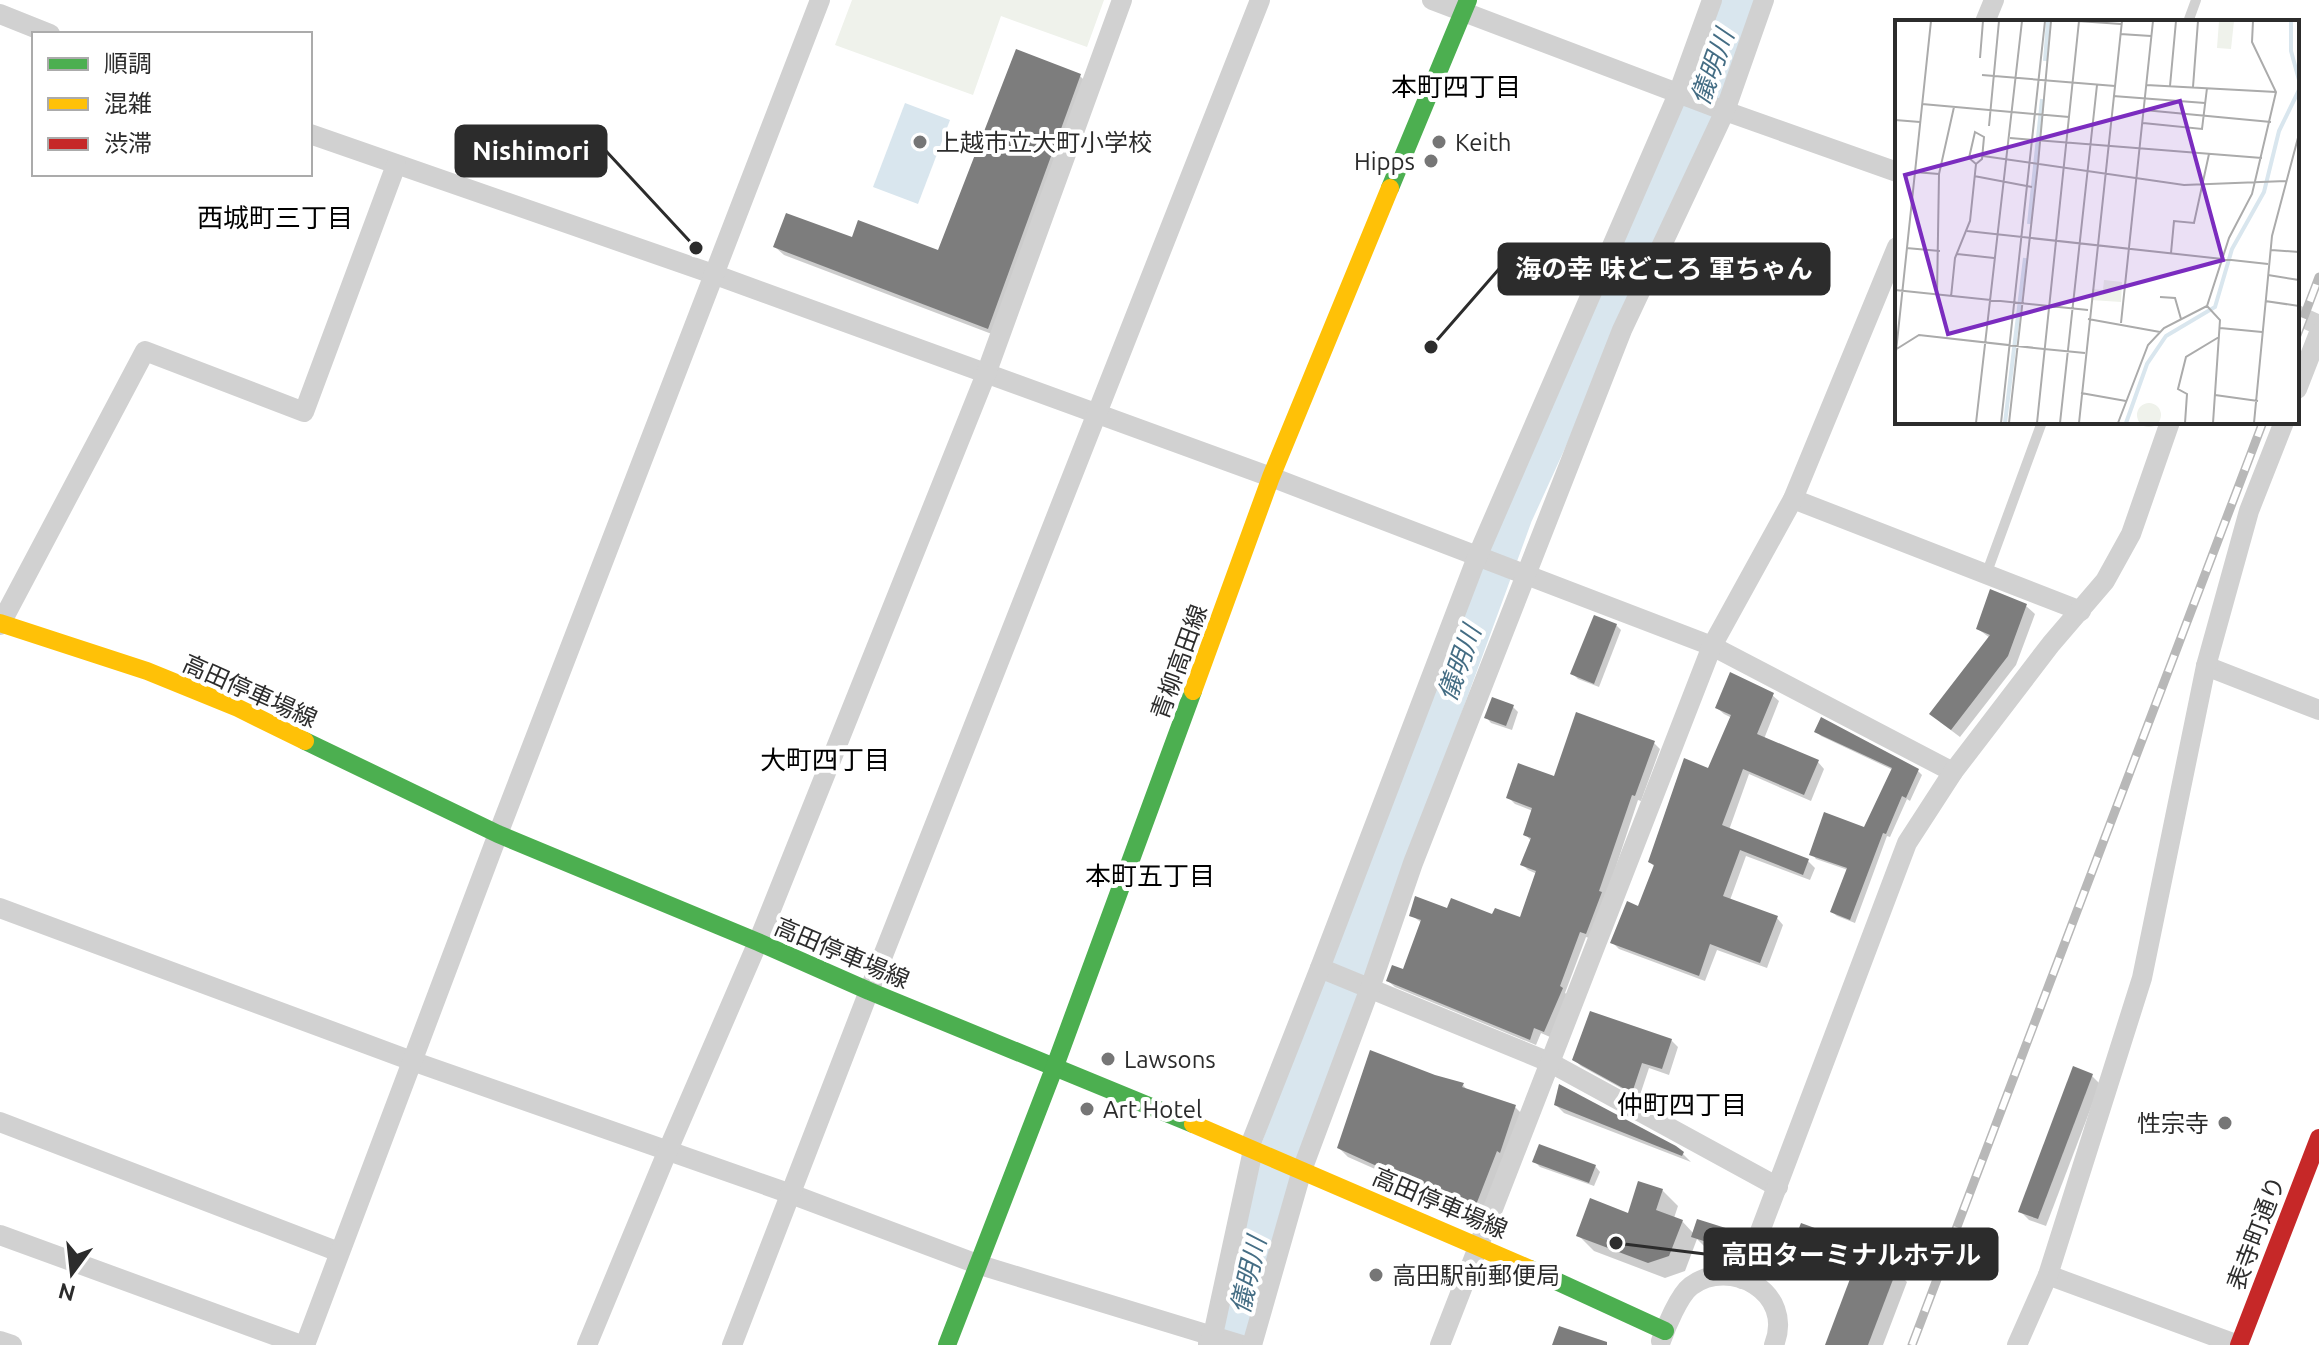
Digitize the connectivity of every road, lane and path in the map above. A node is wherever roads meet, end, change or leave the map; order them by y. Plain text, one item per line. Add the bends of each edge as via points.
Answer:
1 (820, 0) edge
2 (1122, 0) edge
3 (1260, 0) edge
4 (1432, 0) edge
5 (1712, 0) edge
6 (1764, 0) edge
7 (1994, 0) edge
8 (2196, 0) edge
9 (1465, 7) edge
10 (4, 13) edge
11 (1986, 20) edge
12 (2189, 20) edge
13 (46, 32) edge
14 (1678, 94) junction
15 (1720, 109) junction
16 (312, 135) edge
17 (396, 165) junction
18 (1895, 171) edge
19 (1895, 252) edge
20 (713, 274) junction
21 (2299, 316) edge
22 (2319, 325) edge
23 (2319, 333) edge
24 (986, 374) junction
25 (2299, 384) edge
26 (1096, 415) junction
27 (2041, 424) edge
28 (2169, 424) edge
29 (2283, 424) edge
30 (1271, 477) junction
31 (1793, 499) junction
32 (1477, 557) junction
33 (1519, 572) junction
34 (1987, 572) junction
35 (2081, 611) junction
36 (0, 624) edge
37 (1712, 646) junction
38 (2206, 666) junction
39 (2319, 710) edge
40 (1953, 772) junction
41 (498, 834) junction
42 (0, 908) edge
43 (758, 942) junction
44 (1325, 970) junction
45 (1366, 986) junction
46 (869, 991) junction
47 (412, 1061) junction
48 (1549, 1062) junction
49 (1055, 1066) junction
50 (0, 1122) edge
51 (2319, 1138) edge
52 (668, 1150) junction
53 (1254, 1150) junction
54 (2314, 1166) edge
55 (1296, 1167) junction
56 (1778, 1187) junction
57 (791, 1194) junction
58 (0, 1235) edge
59 (1478, 1245) junction
60 (339, 1252) junction
61 (980, 1265) junction
62 (2048, 1275) junction
63 (1742, 1279) junction
64 (1662, 1338) edge
65 (1210, 1340) edge
66 (0, 1341) edge
67 (12, 1345) edge
68 (303, 1345) edge
69 (587, 1345) edge
70 (732, 1345) edge
71 (947, 1345) edge
72 (1242, 1345) edge
73 (1252, 1345) edge
74 (1440, 1345) edge
75 (1774, 1345) edge
76 (2017, 1345) edge
77 (2239, 1345) edge

1 - 20 street
2 - 24 street
3 - 26 street
4 - 9 street
5 - 14 street
6 - 15 street
7 - 11 street
8 - 12 lane
9 - 14 street
9 - 30 main road, 青柳高田線
10 - 13 street
14 - 15 street
14 - 32 street
15 - 18 street
15 - 33 street
16 - 17 street
17 - 20 street
17 - 36 street via 304,412 145,351
19 - 31 street
20 - 24 street
20 - 41 street
21 - 22 street
23 - 25 street
24 - 26 street
24 - 43 street
26 - 30 street
26 - 46 street
27 - 34 lane
28 - 35 street via 2131,534
29 - 38 street via 2249,511
30 - 32 street
30 - 49 main road, 青柳高田線
31 - 34 street
31 - 37 street
32 - 33 street
32 - 44 street
33 - 37 street
33 - 45 street
34 - 35 street
35 - 40 street
36 - 41 main road, 高田停車場線 via 147,671 238,708
37 - 40 street
37 - 48 street
38 - 39 street
38 - 62 street via 2142,978
40 - 56 street via 1907,843
41 - 43 main road, 高田停車場線
41 - 47 street
42 - 47 street
43 - 46 main road, 高田停車場線
43 - 52 street
44 - 45 street
44 - 53 street
45 - 48 street
45 - 55 street
46 - 49 main road, 高田停車場線
46 - 57 street
47 - 52 street
47 - 60 street
48 - 56 street
48 - 59 street
49 - 53 main road, 高田停車場線
49 - 61 main road, 青柳高田線
50 - 60 street
51 - 54 main road, 表寺町通り
52 - 57 street
52 - 69 street
53 - 55 main road, 高田停車場線
53 - 65 street
54 - 77 main road, 表寺町通り
55 - 59 main road, 高田停車場線
55 - 73 street
56 - 63 street
57 - 61 street
57 - 70 street
58 - 68 street
59 - 64 main road, 高田停車場線
59 - 74 street
60 - 68 street
61 - 65 street
61 - 71 main road, 青柳高田線
62 - 76 street
62 - 77 street
63 - 64 street via 1714,1276 1690,1287
63 - 75 street via 1771,1298 1778,1315
65 - 72 street
66 - 67 street

